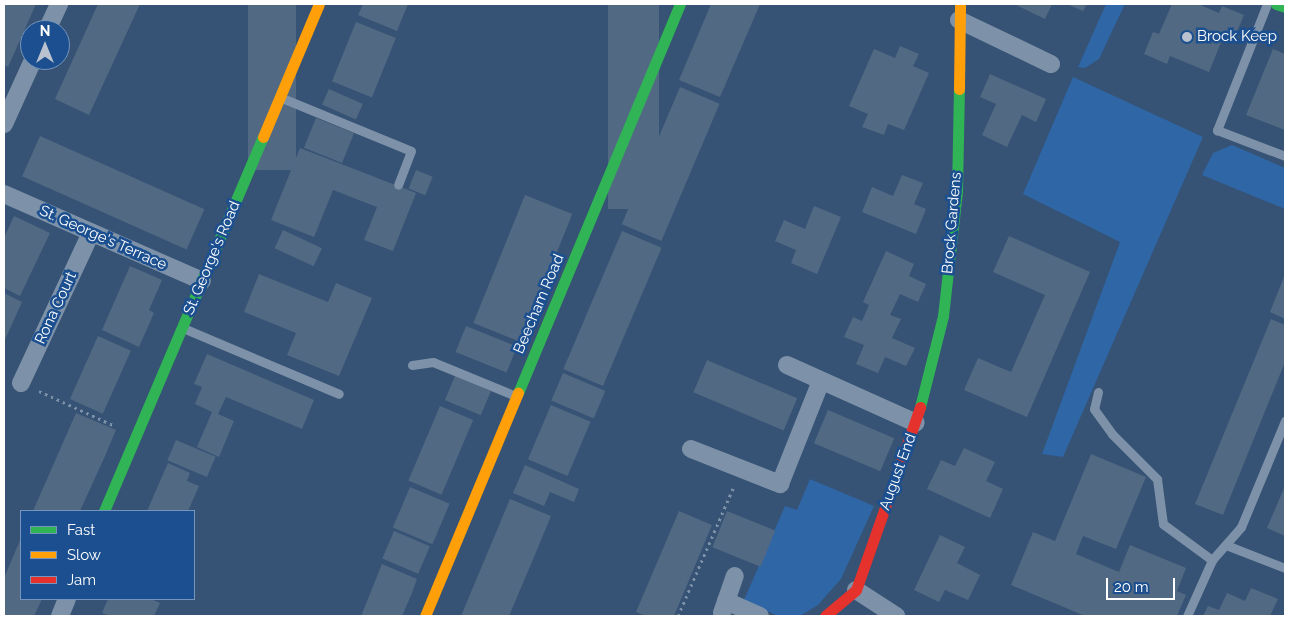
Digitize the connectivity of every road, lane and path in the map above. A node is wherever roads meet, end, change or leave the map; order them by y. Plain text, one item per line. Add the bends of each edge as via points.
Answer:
1 (58, 4) edge
2 (319, 4) edge
3 (680, 4) edge
4 (1267, 4) edge
5 (1276, 4) edge
6 (1285, 8) edge
7 (959, 12) edge
8 (51, 20) edge
9 (1051, 64) dead end
10 (28, 70) edge
11 (279, 97) junction
12 (4, 124) edge
13 (1285, 156) edge
14 (398, 185) dead end
15 (4, 194) edge
16 (91, 232) junction
17 (202, 281) junction
18 (183, 328) junction
19 (412, 365) dead end
20 (787, 365) dead end
21 (821, 382) junction
22 (21, 383) joint
23 (1098, 392) dead end
24 (339, 394) dead end
25 (516, 396) junction
26 (1285, 421) edge
27 (916, 423) junction
28 (136, 435) junction
29 (692, 449) dead end
30 (741, 470) junction
31 (104, 510) edge
32 (1226, 545) junction
33 (1212, 560) junction
34 (1285, 568) edge
35 (735, 576) dead end
36 (856, 590) junction
37 (67, 600) edge
38 (60, 616) edge
39 (425, 616) edge
40 (678, 616) edge
41 (760, 616) edge
42 (825, 616) edge
43 (896, 616) edge
44 (1187, 616) edge

1 - 8 street
2 - 11 street, St. George's Road
3 - 25 street, Beecham Road
4 - 13 lane via 1217,130
5 - 6 street
7 - 9 street, Brock Gardens
7 - 27 street, Brock Gardens via 956,200 943,316
10 - 12 street
11 - 14 lane via 411,151
11 - 17 street, St. George's Road
15 - 16 street, St. George's Terrace
16 - 17 street, St. George's Terrace
16 - 22 street, Rona Court
17 - 18 street, St. George's Road
18 - 24 lane
18 - 28 street, St. George's Road
19 - 25 lane via 433,362
20 - 21 street, August End
21 - 27 street, August End
21 - 30 street via 780,484
22 - 28 path
23 - 33 lane via 1094,410 1112,434 1158,479 1164,524
25 - 39 street, Beecham Road
26 - 32 lane via 1241,527
27 - 36 street, August End
28 - 31 street, St. George's Road
29 - 30 street
30 - 40 path
32 - 33 lane
32 - 34 lane
33 - 44 lane
35 - 41 street via 724,607
36 - 42 street
36 - 43 street
37 - 38 street

